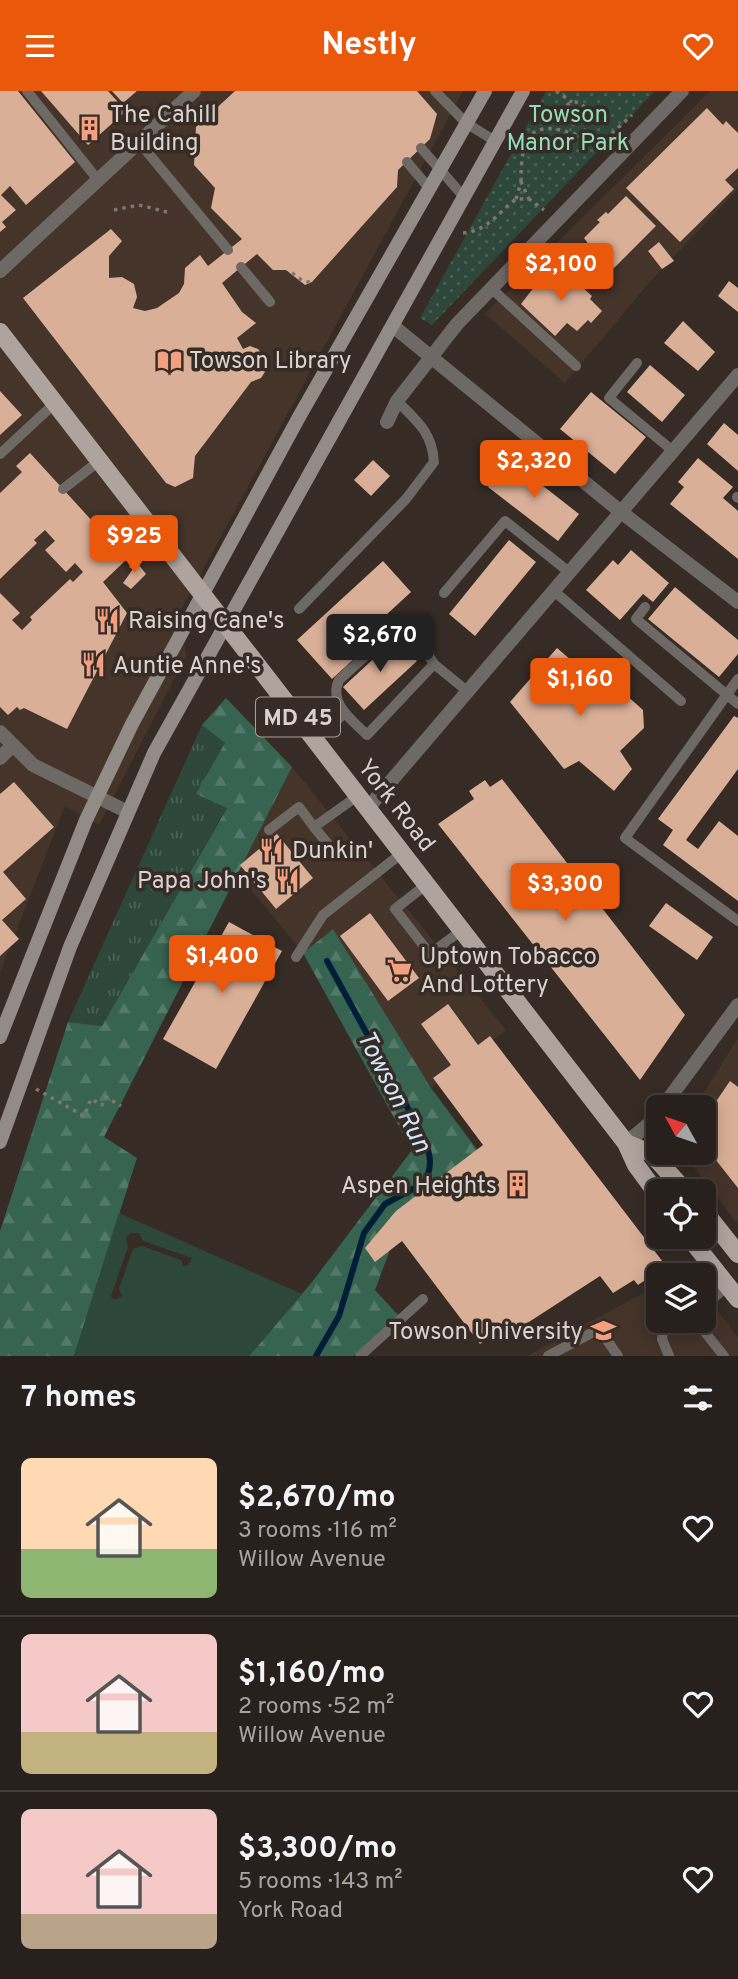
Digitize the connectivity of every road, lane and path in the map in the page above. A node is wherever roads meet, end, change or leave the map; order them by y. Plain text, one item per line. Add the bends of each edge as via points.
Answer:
1 (27, 91) edge
2 (194, 91) edge
3 (435, 91) edge
4 (485, 91) edge
5 (523, 91) edge
6 (556, 91) edge
7 (682, 91) edge
8 (572, 102) junction
9 (636, 112) dead end
10 (567, 121) junction
11 (466, 123) junction
12 (569, 131) junction
13 (495, 141) junction
14 (139, 142) junction
15 (421, 148) dead end
16 (407, 162) dead end
17 (440, 168) junction
18 (98, 180) junction
19 (521, 182) junction
20 (429, 188) junction
21 (464, 197) junction
22 (516, 199) junction
23 (529, 199) junction
24 (114, 210) dead end
25 (167, 212) dead end
26 (555, 220) junction
27 (461, 233) dead end
28 (228, 250) dead end
29 (241, 267) dead end
30 (0, 271) edge
31 (292, 273) dead end
32 (314, 283) dead end
33 (491, 288) junction
34 (270, 302) dead end
35 (393, 326) junction
36 (0, 332) edge
37 (430, 356) junction
38 (637, 363) dead end
39 (576, 366) dead end
40 (738, 375) edge
41 (397, 401) junction
42 (55, 403) junction
43 (387, 422) dead end
44 (673, 451) junction
45 (0, 454) edge
46 (99, 461) junction
47 (62, 489) dead end
48 (621, 512) junction
49 (569, 572) junction
50 (554, 591) junction
51 (444, 593) dead end
52 (204, 595) junction
53 (738, 602) edge
54 (645, 607) dead end
55 (299, 609) dead end
56 (228, 626) junction
57 (434, 664) junction
58 (738, 678) edge
59 (467, 691) junction
60 (726, 695) junction
61 (681, 701) dead end
62 (738, 704) edge
63 (345, 713) junction
64 (0, 732) edge
65 (315, 739) junction
66 (12, 746) junction
67 (0, 758) edge
68 (96, 799) junction
69 (363, 801) junction
70 (128, 812) junction
71 (314, 827) junction
72 (269, 830) dead end
73 (327, 843) dead end
74 (402, 853) junction
75 (427, 884) junction
76 (738, 921) edge
77 (462, 930) junction
78 (296, 957) dead end
79 (738, 1005) edge
80 (0, 1037) edge
81 (36, 1090) dead end
82 (672, 1095) edge
83 (121, 1105) dead end
84 (646, 1126) edge
85 (0, 1142) edge
86 (626, 1143) junction
87 (646, 1179) edge
88 (674, 1179) edge
89 (716, 1227) edge
90 (699, 1249) edge
91 (738, 1254) edge
92 (733, 1292) edge
93 (423, 1299) dead end
94 (716, 1300) edge
95 (663, 1333) edge
96 (705, 1333) edge
97 (360, 1356) edge
98 (548, 1356) edge
99 (618, 1356) edge
100 (669, 1356) edge
101 (723, 1356) edge

1 - 18 lane
2 - 14 street
3 - 11 lane
4 - 11 main road
5 - 13 main road
6 - 8 path
7 - 26 street
8 - 10 path via 564,112
8 - 10 path via 582,105 585,115 578,123
9 - 12 path via 597,142
10 - 12 path
11 - 13 lane
11 - 17 main road
12 - 19 path via 546,126 530,136 520,154
13 - 21 main road
14 - 18 street
14 - 28 lane
15 - 17 lane
16 - 20 lane
17 - 20 main road
17 - 21 lane
18 - 30 street
19 - 22 path
19 - 23 path
20 - 52 main road
21 - 35 main road
22 - 23 path
22 - 27 path via 492,222
23 - 26 path
24 - 25 path via 139,205
26 - 33 street
29 - 34 lane
31 - 32 path
33 - 37 street
33 - 39 lane
35 - 37 street
35 - 56 main road
36 - 42 main road, York Road / MD 45
37 - 41 street
37 - 48 street
38 - 44 lane via 609,398
40 - 44 street
41 - 43 street
41 - 55 lane via 427,430 434,462 406,499
42 - 45 lane
42 - 46 main road, York Road / MD 45
44 - 48 street
46 - 47 lane
46 - 52 main road, York Road / MD 45
48 - 49 street
48 - 53 street
49 - 50 street
49 - 51 lane via 505,521
50 - 59 street
50 - 61 lane
52 - 56 main road, York Road / MD 45
52 - 68 main road
54 - 60 lane via 636,619
56 - 65 main road, York Road / MD 45
56 - 70 main road via 154,753
57 - 59 lane
57 - 63 lane via 367,735
57 - 63 lane via 418,639 405,629 396,629 339,680 335,689
58 - 60 lane
59 - 69 street
60 - 62 lane
60 - 76 lane via 625,838
63 - 65 lane
64 - 66 street
65 - 69 main road, York Road / MD 45
66 - 67 street
66 - 68 street via 33,765
68 - 70 street
68 - 80 main road
69 - 71 lane
69 - 74 main road, York Road / MD 45
70 - 85 main road via 70,947
71 - 72 lane via 299,807
71 - 73 lane
74 - 75 main road, York Road / MD 45
74 - 78 lane via 323,915
75 - 77 main road, York Road / MD 45
75 - 77 lane via 396,909 430,954
77 - 86 main road, York Road / MD 45
79 - 82 street
81 - 83 path via 84,1116 91,1099 102,1105 106,1097
84 - 86 street
86 - 87 main road, York Road / MD 45
86 - 88 main road, York Road / MD 45 via 650,1153
89 - 91 main road
90 - 92 main road
92 - 94 lane
93 - 97 lane
95 - 100 lane
96 - 101 lane
98 - 99 lane via 599,1329

